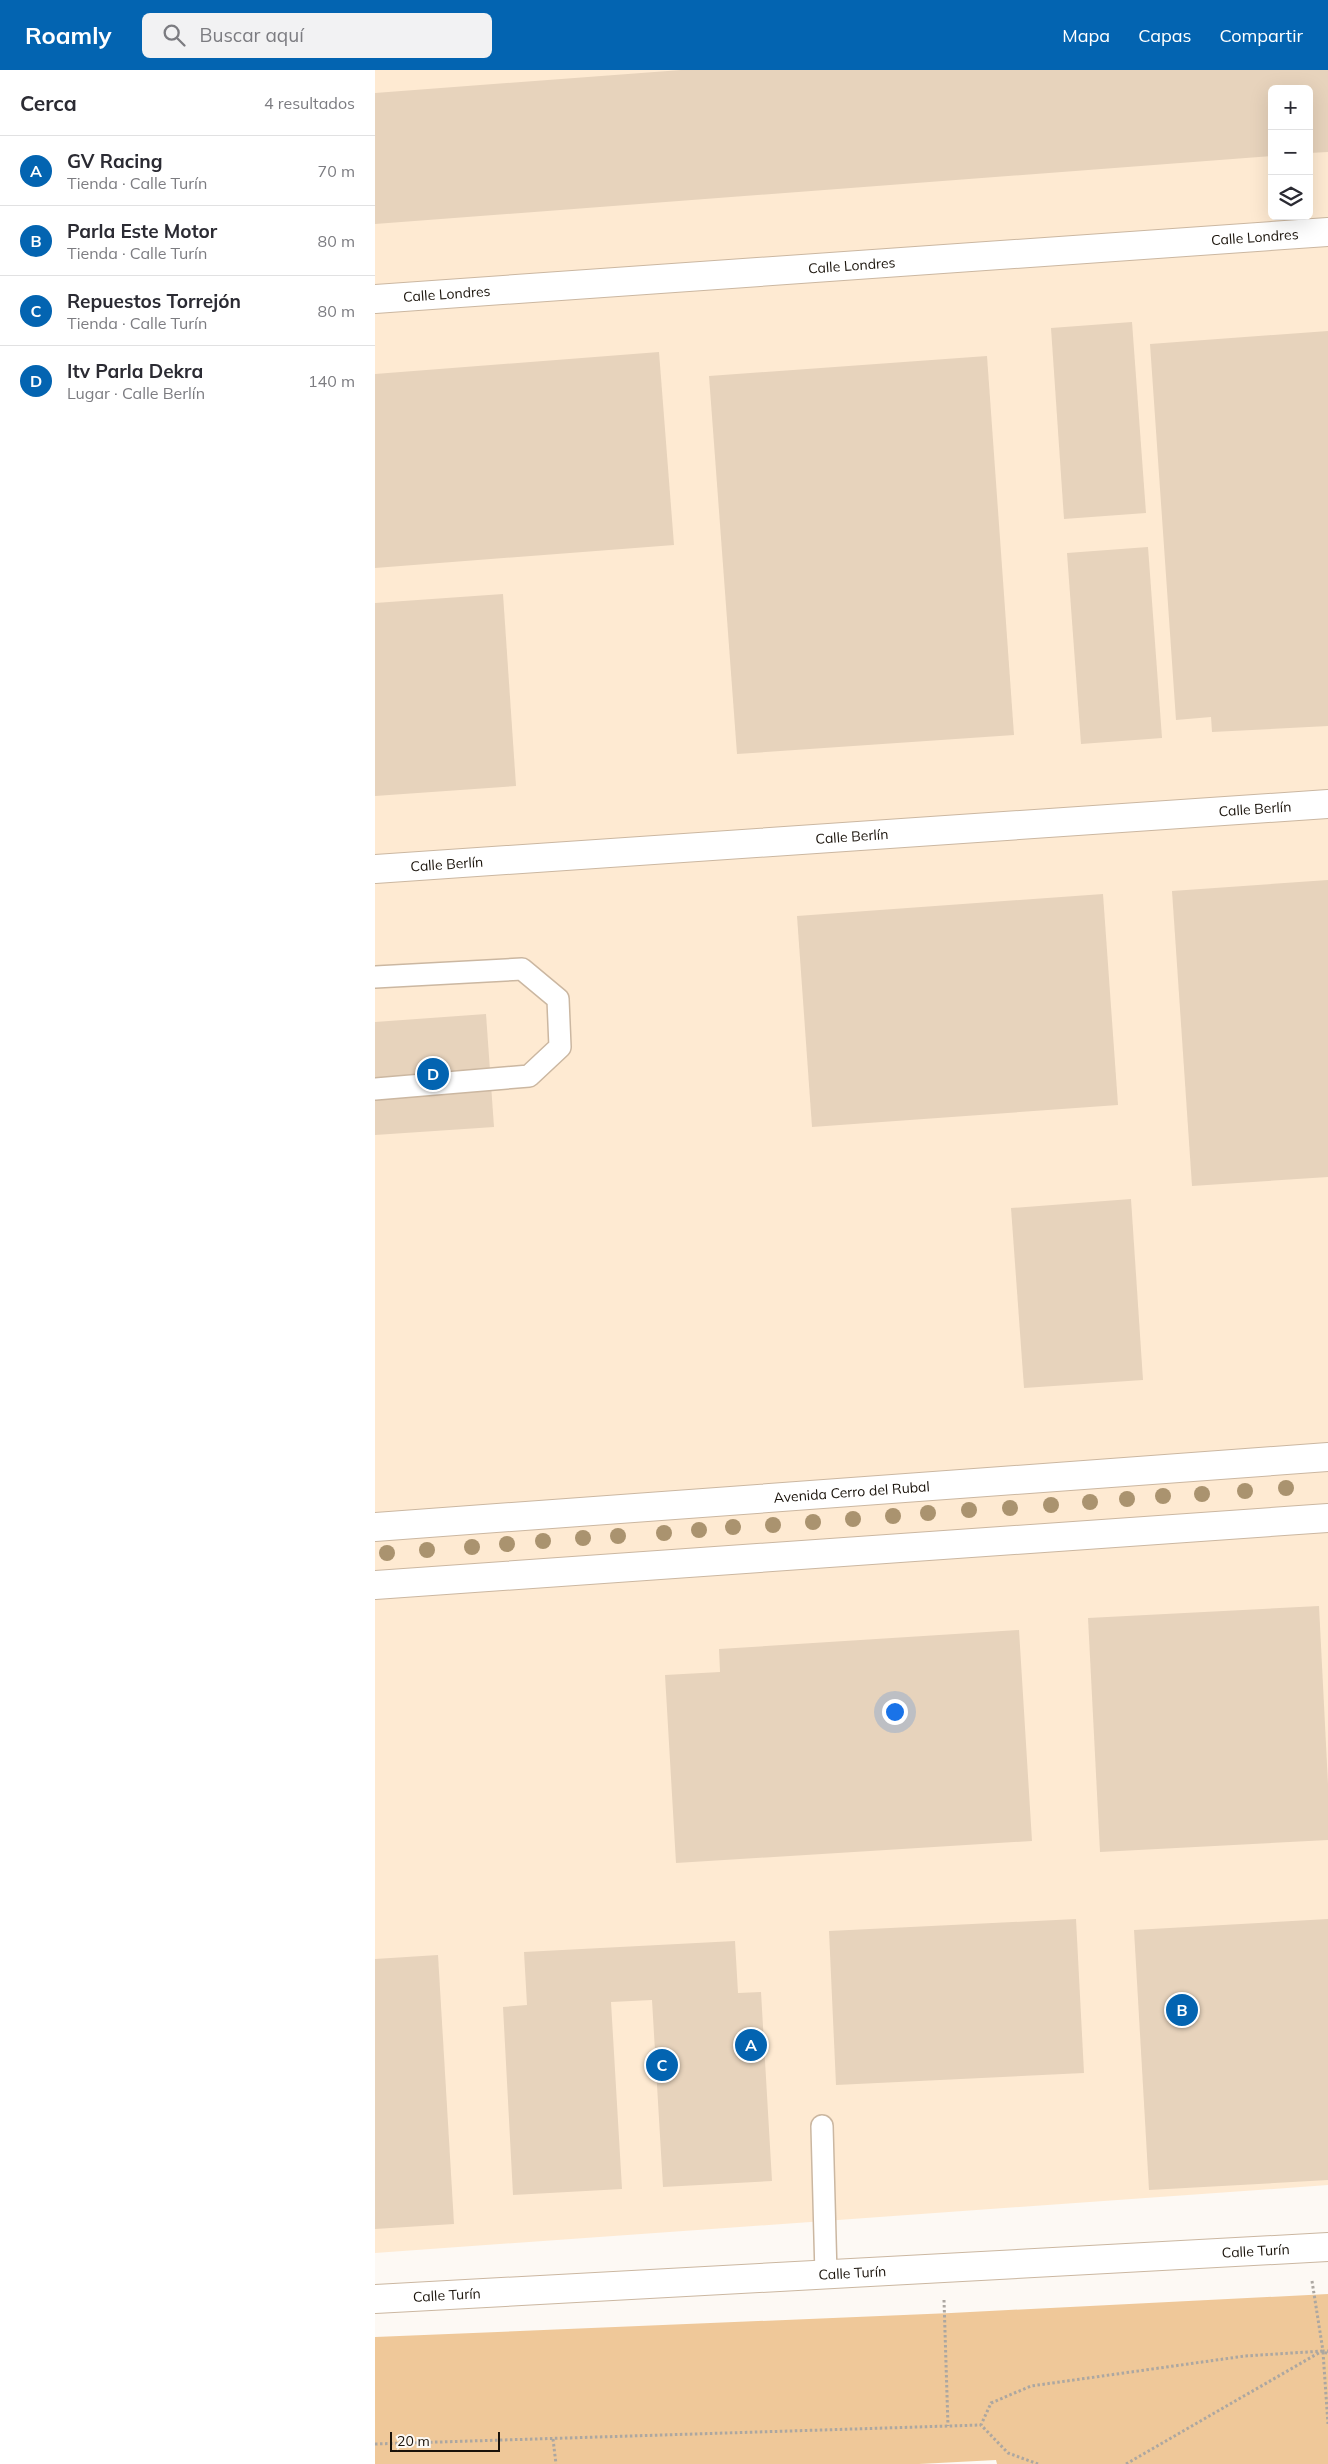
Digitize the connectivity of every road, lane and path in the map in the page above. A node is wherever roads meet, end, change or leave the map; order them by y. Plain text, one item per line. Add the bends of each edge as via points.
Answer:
1 (1328, 232) edge
2 (375, 299) edge
3 (1328, 804) edge
4 (375, 869) edge
5 (375, 977) edge
6 (375, 1089) edge
7 (1328, 1457) edge
8 (1328, 1518) edge
9 (375, 1527) edge
10 (375, 1585) edge
11 (822, 2126) dead end
12 (1318, 2247) edge
13 (943, 2268) junction
14 (826, 2274) junction
15 (375, 2299) edge
16 (1323, 2351) junction
17 (1328, 2352) edge
18 (1328, 2424) edge
19 (981, 2425) junction
20 (948, 2426) junction
21 (553, 2439) junction
22 (375, 2444) edge
23 (556, 2464) edge
24 (1038, 2464) edge
25 (1126, 2464) edge

1 - 2 street, Calle Londres
3 - 4 street, Calle Berlín
5 - 6 lane via 522,969 558,998 560,1046 529,1076
7 - 9 street, Avenida Cerro del Rubal
8 - 10 street
11 - 14 lane
12 - 13 street, Calle Turín
12 - 16 path
13 - 14 street, Calle Turín
13 - 20 path
14 - 15 street, Calle Turín
16 - 17 path
16 - 18 path
16 - 19 path via 1235,2357 1031,2386 991,2403
16 - 25 path
19 - 20 path
19 - 24 path via 1008,2453
20 - 21 path
21 - 22 path
21 - 23 path

